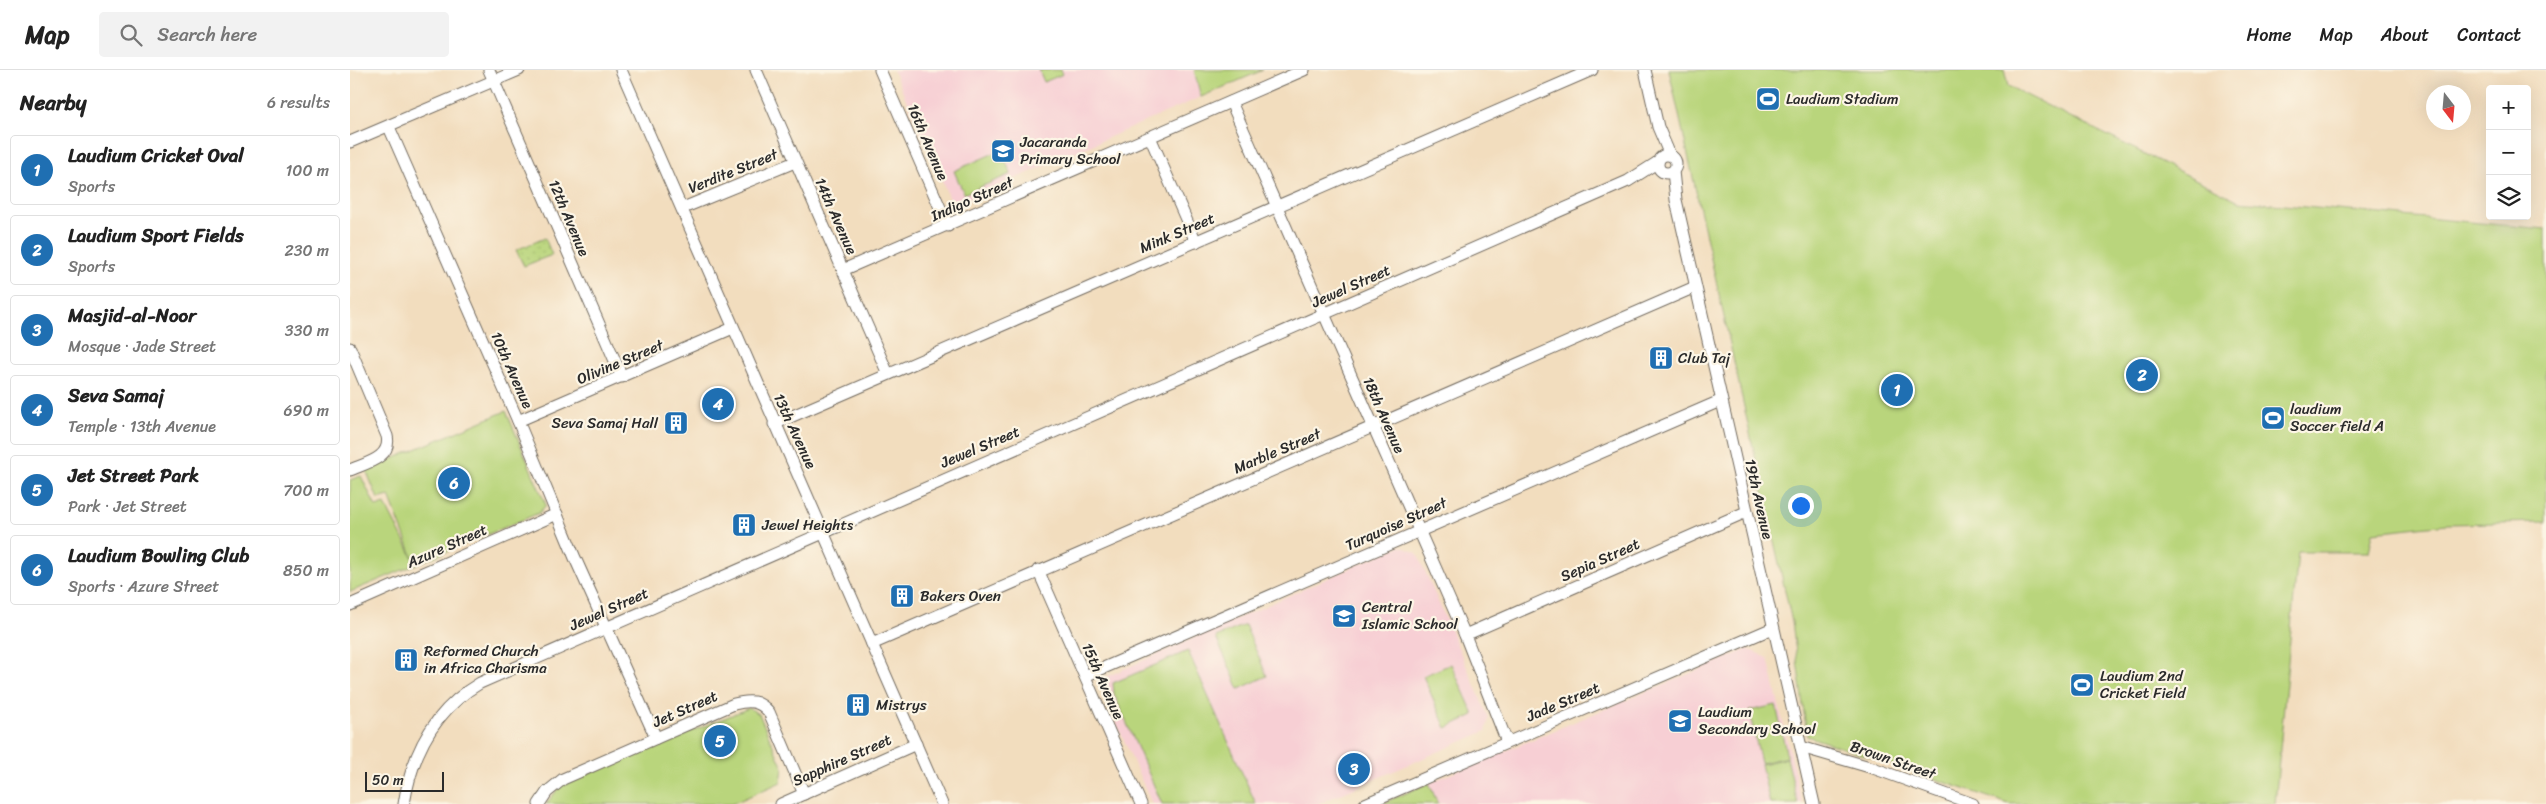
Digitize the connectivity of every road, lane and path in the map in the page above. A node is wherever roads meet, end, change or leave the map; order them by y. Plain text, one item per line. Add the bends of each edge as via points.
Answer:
1 (489, 70) edge
2 (519, 70) edge
3 (621, 70) edge
4 (756, 70) edge
5 (880, 70) edge
6 (1304, 70) edge
7 (1592, 70) edge
8 (1645, 70) edge
9 (494, 81) junction
10 (1231, 102) junction
11 (389, 126) junction
12 (1150, 137) junction
13 (350, 142) edge
14 (795, 162) junction
15 (1664, 165) junction
16 (1276, 207) junction
17 (683, 208) junction
18 (948, 226) junction
19 (1196, 242) junction
20 (843, 270) junction
21 (1695, 286) junction
22 (1323, 314) junction
23 (733, 328) junction
24 (350, 348) edge
25 (888, 374) junction
26 (622, 377) junction
27 (1720, 400) junction
28 (518, 421) junction
29 (774, 424) junction
30 (1373, 426) junction
31 (350, 470) edge
32 (1746, 512) junction
33 (557, 514) junction
34 (1418, 530) junction
35 (823, 531) junction
36 (1038, 570) junction
37 (350, 605) edge
38 (607, 627) junction
39 (1773, 628) junction
40 (1465, 636) junction
41 (872, 644) junction
42 (1085, 676) junction
43 (656, 738) junction
44 (1507, 742) junction
45 (916, 744) junction
46 (1801, 746) junction
47 (804, 794) junction
48 (404, 804) edge
49 (538, 804) edge
50 (781, 804) edge
51 (942, 804) edge
52 (1141, 804) edge
53 (1365, 804) edge
54 (1814, 804) edge
55 (1973, 804) edge

1 - 9 street, 12th Avenue
2 - 9 street
3 - 17 street, 13th Avenue
4 - 14 street, 14th Avenue
5 - 18 street, 16th Avenue
6 - 10 street, Indigo Street
7 - 16 street, Mink Street
8 - 15 street, 19th Avenue
9 - 11 street
9 - 26 street, 12th Avenue
10 - 12 street, Indigo Street
10 - 16 street, 18th Avenue
11 - 13 street
11 - 28 street, 10th Avenue
12 - 18 street, Indigo Street
12 - 19 street
14 - 17 street, Verdite Street
14 - 20 street, 14th Avenue
15 - 21 street, 19th Avenue via 1676,200
15 - 22 street, Jewel Street
16 - 19 street, Mink Street
16 - 22 street, 18th Avenue
17 - 23 street, 13th Avenue
18 - 20 street, Indigo Street
19 - 25 street, Mink Street
20 - 25 street, 14th Avenue
21 - 27 street, 19th Avenue
21 - 30 street, Marble Street
22 - 30 street, 18th Avenue
22 - 35 street, Jewel Street
23 - 26 street, Olivine Street
23 - 29 street, 13th Avenue
24 - 31 street via 388,436 382,456
25 - 29 street, Mink Street
26 - 28 street, Olivine Street
27 - 32 street, 19th Avenue
27 - 34 street, Turquoise Street
28 - 33 street, 10th Avenue
29 - 35 street, 13th Avenue
30 - 34 street, 18th Avenue
30 - 36 street, Marble Street
32 - 39 street, 19th Avenue
32 - 40 street, Sepia Street
33 - 37 street, Azure Street
33 - 38 street, 10th Avenue
34 - 40 street, 18th Avenue
34 - 42 street, Turquoise Street
35 - 38 street, Jewel Street
35 - 41 street, 13th Avenue
36 - 41 street, Marble Street
36 - 42 street, 15th Avenue
38 - 43 street, 10th Avenue
38 - 48 street, Jewel Street via 480,683 458,698 419,749 408,777
39 - 44 street, Jade Street
39 - 46 street, 19th Avenue
40 - 44 street, 18th Avenue
41 - 45 street, 13th Avenue
42 - 52 street, 15th Avenue
43 - 47 street, Jet Street via 734,704 756,702 771,716
43 - 49 street, Jet Street via 563,779
44 - 53 street, Jade Street
45 - 47 street, Sapphire Street
45 - 51 street, 13th Avenue
46 - 54 street, 19th Avenue
46 - 55 street, Brown Street
47 - 50 street, Sapphire Street

